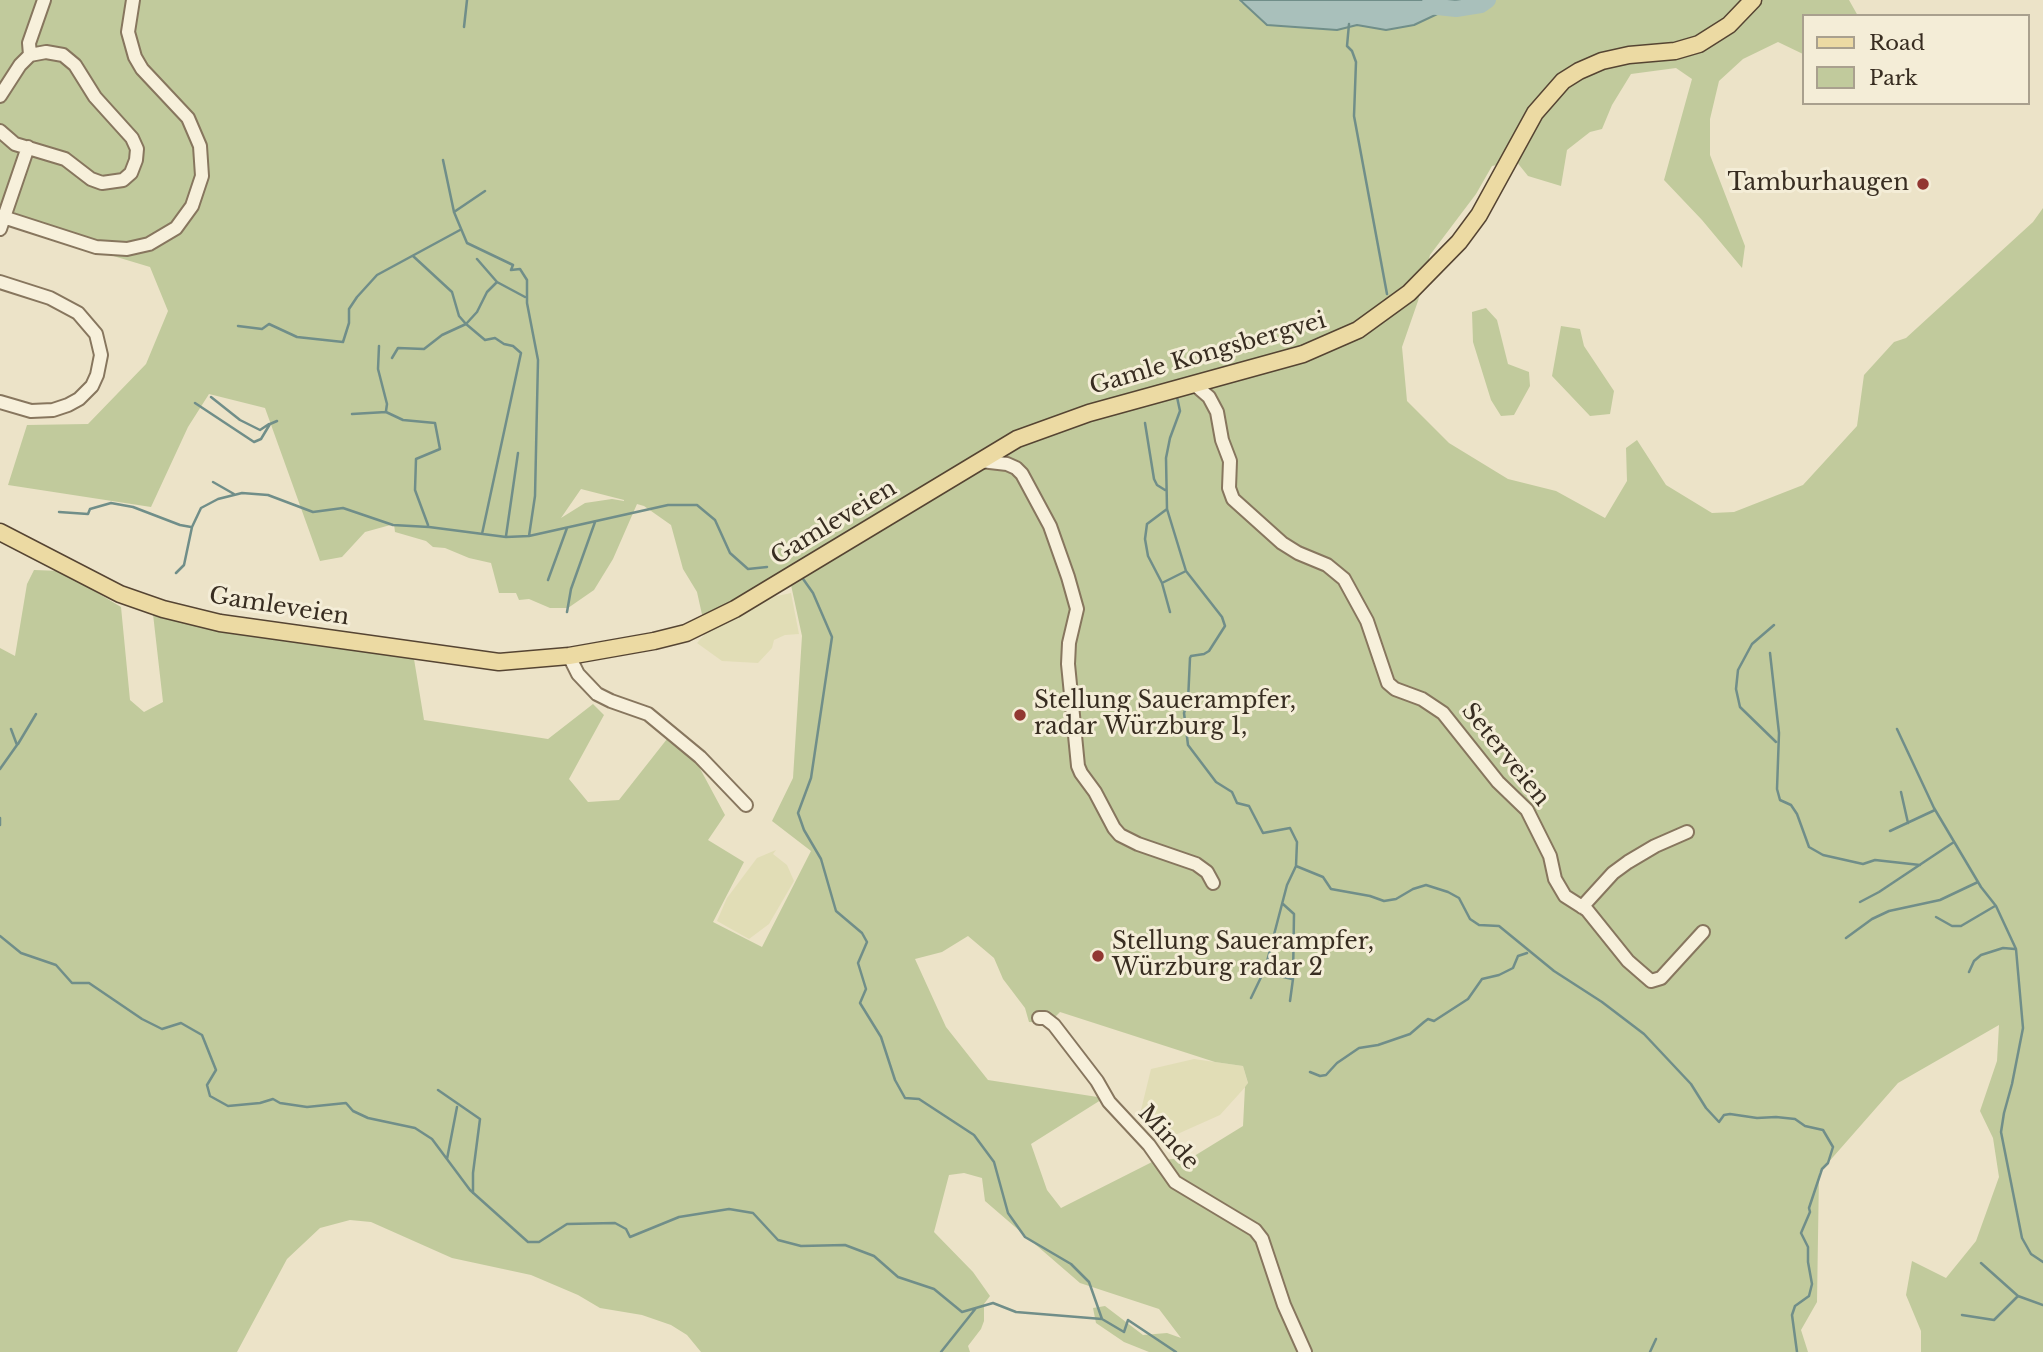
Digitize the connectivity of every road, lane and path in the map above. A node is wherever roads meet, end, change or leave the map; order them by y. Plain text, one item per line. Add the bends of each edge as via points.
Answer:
1 (44, 0) edge
2 (134, 0) edge
3 (1753, 0) edge
4 (30, 55) junction
5 (0, 96) edge
6 (0, 131) edge
7 (28, 147) junction
8 (1, 220) edge
9 (0, 282) edge
10 (1194, 384) junction
11 (0, 402) edge
12 (981, 461) junction
13 (962, 473) joint
14 (0, 532) edge
15 (569, 656) junction
16 (746, 805) dead end
17 (1687, 832) dead end
18 (1213, 883) dead end
19 (1582, 906) junction
20 (1703, 932) dead end
21 (1039, 1018) dead end
22 (1305, 1352) edge

1 - 4 street via 29,43
2 - 8 street via 128,32 135,57 188,118 200,146 202,176 192,206 176,228 149,244 127,249 96,247
3 - 10 main road, Gamle Kongsbergvei via 1729,25 1699,44 1602,61 1563,81 1528,123 1468,230 1420,284 1381,316 1324,347
4 - 5 street
4 - 7 street via 52,52 72,62 95,97 132,138 137,155 128,175 106,184 91,179 65,159
6 - 7 street via 10,141
7 - 8 street
9 - 11 street via 50,298 78,313 96,334 101,355 92,386 68,405 37,411
10 - 12 main road, Gamle Kongsbergvei via 1042,428
10 - 19 street, Seterveien via 1215,408 1230,461 1233,499 1282,543 1327,565 1344,579 1367,621 1388,683 1450,719 1498,782 1527,810 1550,856 1559,888
12 - 13 main road, Gamle Kongsbergvei
12 - 18 street via 1013,466 1022,474 1050,526 1069,577 1076,609 1068,664 1081,773 1120,835 1196,864
13 - 15 main road, Gamleveien via 720,618 668,638
14 - 15 main road, Gamleveien via 120,594 208,621 489,661
15 - 16 street via 597,694 648,714 700,757
17 - 19 street via 1628,862
19 - 20 street, Seterveien via 1651,981 1661,978
21 - 22 street, Minde via 1054,1025 1175,1182 1255,1230

